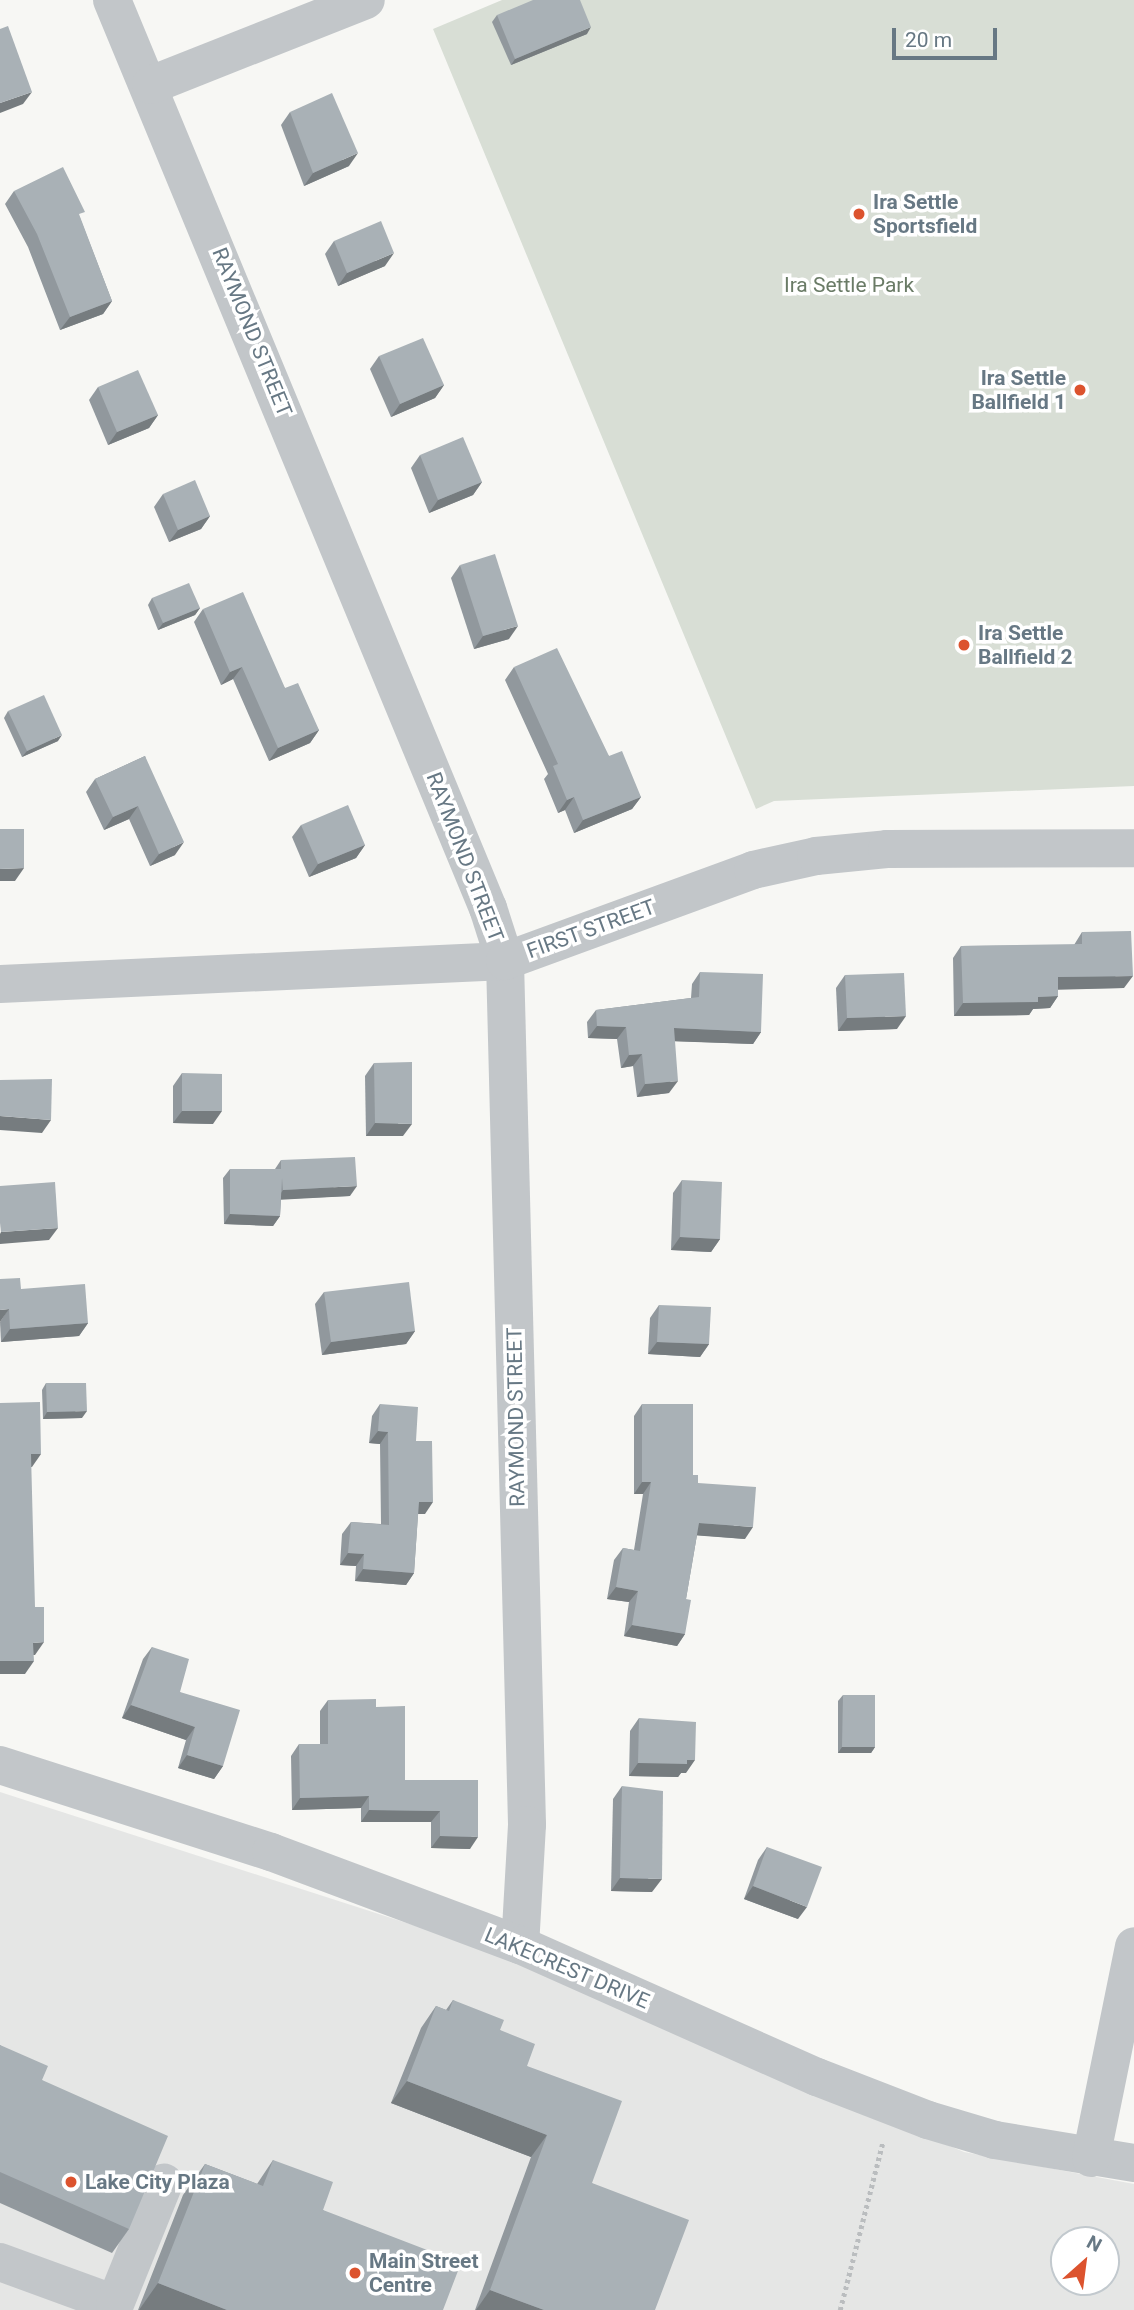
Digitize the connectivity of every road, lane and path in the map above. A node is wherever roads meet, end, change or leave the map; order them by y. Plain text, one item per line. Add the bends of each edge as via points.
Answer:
1 (112, 0) edge
2 (366, 0) edge
3 (151, 85) junction
4 (1134, 848) edge
5 (505, 961) junction
6 (0, 984) edge
7 (0, 1765) edge
8 (520, 1945) junction
9 (1134, 1946) edge
10 (895, 2107) junction
11 (1091, 2158) junction
12 (1134, 2163) edge
13 (164, 2183) edge
14 (0, 2262) edge
15 (840, 2310) edge

1 - 3 street, RAYMOND STREET
2 - 3 street
3 - 5 street, RAYMOND STREET via 488,908
4 - 5 street, FIRST STREET via 887,849 816,856 753,870
5 - 6 street, FIRST STREET
5 - 8 street, RAYMOND STREET via 527,1825
7 - 8 street, LAKECREST DRIVE via 271,1852
8 - 10 street, LAKECREST DRIVE
9 - 11 street
10 - 11 street, LAKECREST DRIVE via 995,2140
10 - 15 path
11 - 12 street, LAKECREST DRIVE
13 - 14 street via 115,2304

